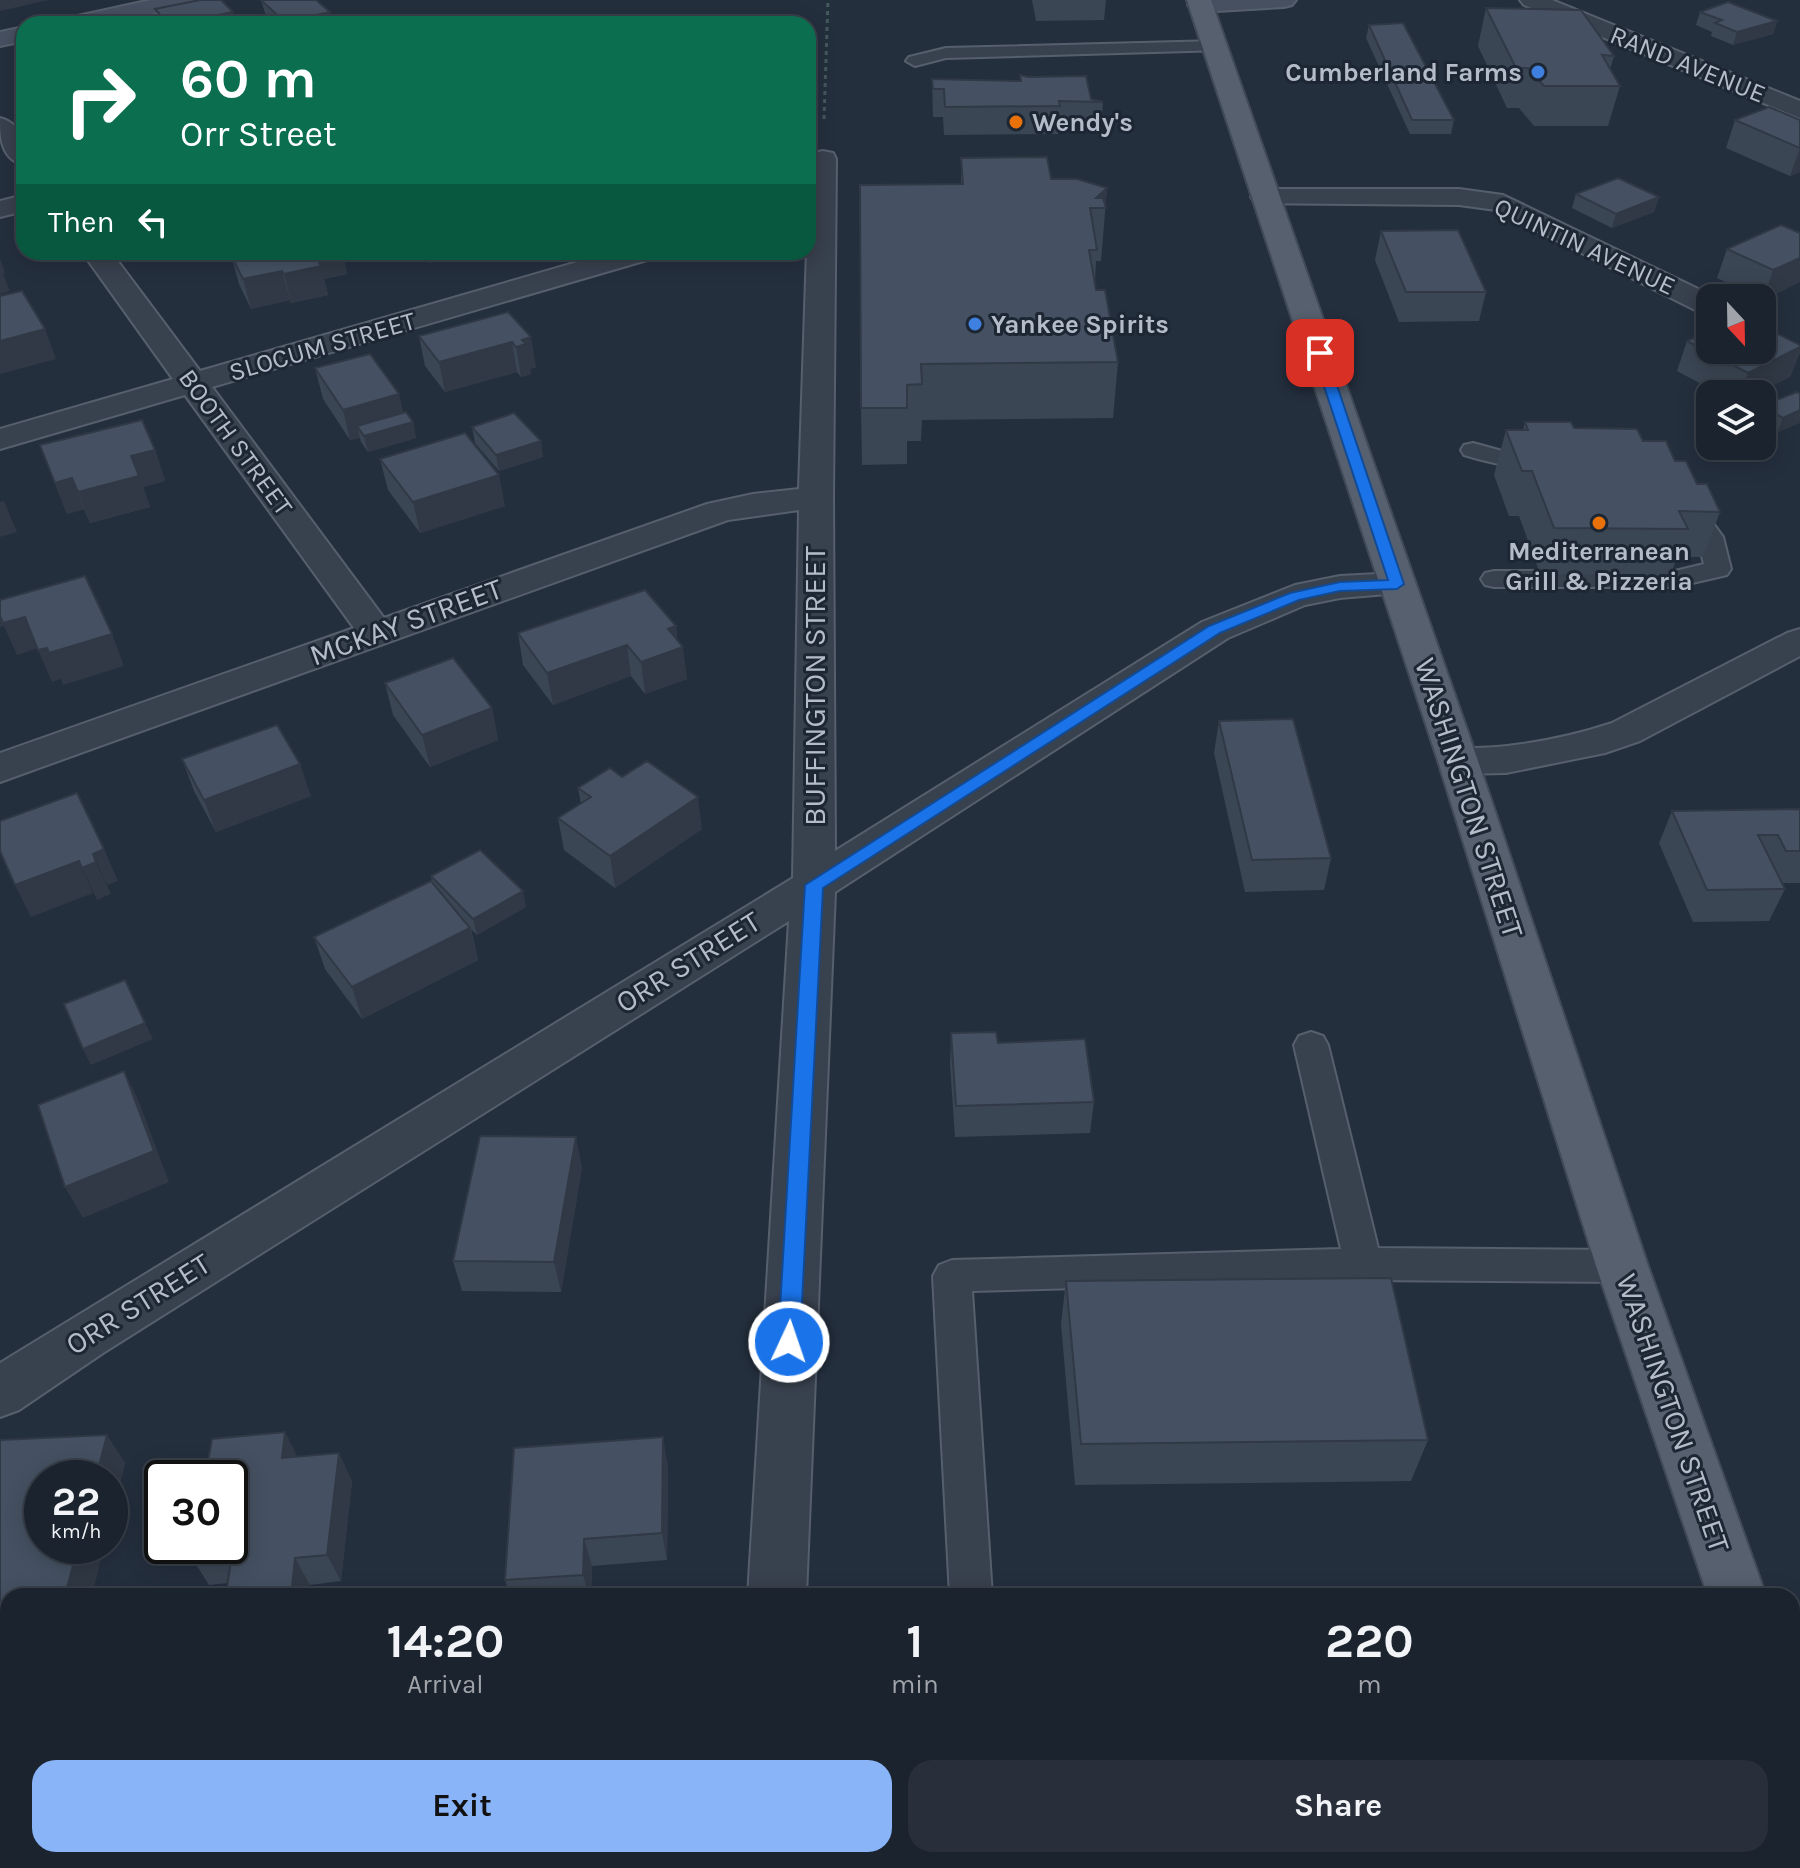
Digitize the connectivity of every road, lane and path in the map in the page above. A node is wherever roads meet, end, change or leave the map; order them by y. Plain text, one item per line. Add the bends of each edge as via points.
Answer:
1 (184, 0) edge
2 (828, 0) edge
3 (1284, 0) edge
4 (1532, 0) edge
5 (1200, 3) edge
6 (109, 16) edge
7 (1217, 46) junction
8 (915, 61) dead end
9 (1800, 110) edge
10 (0, 126) edge
11 (16, 147) edge
12 (823, 159) joint
13 (1265, 197) junction
14 (816, 204) edge
15 (102, 260) edge
16 (617, 260) edge
17 (815, 260) edge
18 (1696, 299) edge
19 (194, 383) junction
20 (0, 439) edge
21 (1473, 450) dead end
22 (1558, 460) edge
23 (1666, 485) edge
24 (816, 498) junction
25 (1494, 579) dead end
26 (1397, 584) junction
27 (376, 633) junction
28 (1800, 641) edge
29 (1458, 761) junction
30 (0, 768) edge
31 (814, 885) junction
32 (1311, 1045) dead end
33 (1363, 1264) junction
34 (1622, 1266) junction
35 (0, 1393) edge
36 (777, 1588) edge
37 (971, 1588) edge
38 (1734, 1588) edge

1 - 6 street
2 - 12 path
3 - 5 street
4 - 9 street, RAND AVENUE
5 - 7 main road, WASHINGTON STREET
7 - 8 lane via 946,53
7 - 13 main road, WASHINGTON STREET
10 - 11 street
12 - 14 street, BUFFINGTON STREET
13 - 18 street, QUINTIN AVENUE via 1459,197 1503,203
13 - 26 main road, WASHINGTON STREET
15 - 19 street, BOOTH STREET
16 - 19 street, SLOCUM STREET
17 - 24 street, BUFFINGTON STREET
19 - 20 street, SLOCUM STREET
19 - 27 street, BOOTH STREET
21 - 22 lane via 1501,458
23 - 25 lane via 1679,494 1710,537 1718,569 1675,579
24 - 27 street, MCKAY STREET via 719,511
24 - 31 street, BUFFINGTON STREET
26 - 29 main road, WASHINGTON STREET
26 - 31 street, ORR STREET via 1295,596 1215,630
27 - 30 street, MCKAY STREET
28 - 29 street via 1626,732 1550,754
29 - 34 main road, WASHINGTON STREET
31 - 35 street, ORR STREET
31 - 36 street, BUFFINGTON STREET
32 - 33 lane
33 - 34 lane
33 - 37 lane via 952,1276
34 - 38 main road, WASHINGTON STREET

